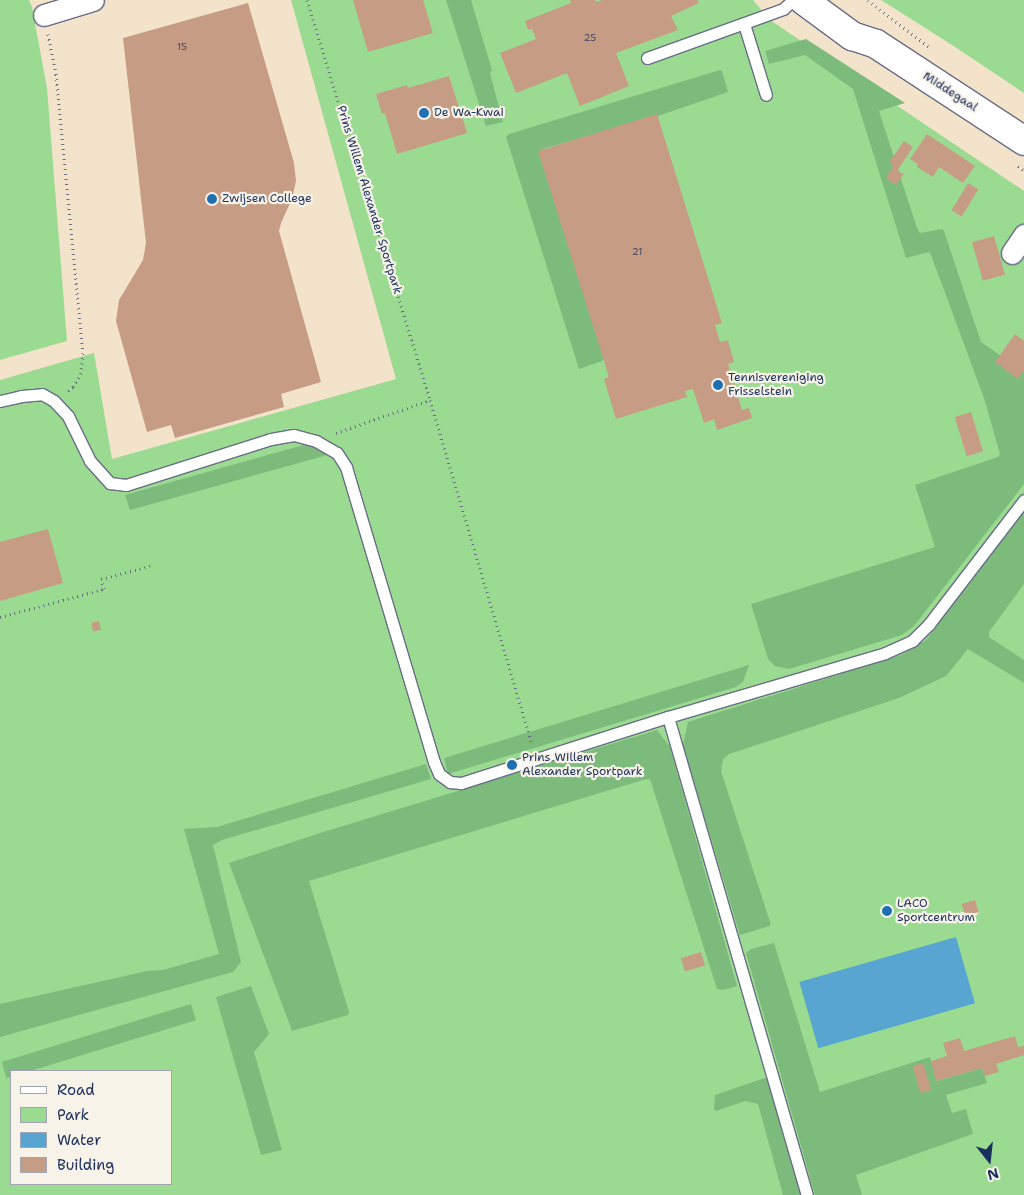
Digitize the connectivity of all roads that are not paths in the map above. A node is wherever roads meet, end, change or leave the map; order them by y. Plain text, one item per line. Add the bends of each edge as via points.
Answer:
1 (93, 0) edge
2 (792, 0) edge
3 (803, 0) edge
4 (834, 0) edge
5 (44, 15) road end
6 (744, 24) junction
7 (876, 44) junction
8 (646, 58) dead end
9 (766, 95) dead end
10 (1024, 141) edge
11 (1024, 235) edge
12 (1012, 253) dead end
13 (0, 402) edge
14 (1024, 500) edge
15 (668, 717) junction
16 (807, 1195) edge

1 - 5 street
2 - 6 lane via 783,9
3 - 7 street, Middegaal via 852,36
4 - 7 street, Middegaal via 862,20
6 - 8 lane
6 - 9 lane
7 - 10 street, Middegaal
11 - 12 street
13 - 15 lane via 42,394 54,400 68,416 90,461 110,483 126,485 294,435 316,441 337,453 346,467 434,762 440,774 450,782 461,783
14 - 15 lane via 929,624 912,641 885,653
15 - 16 lane

